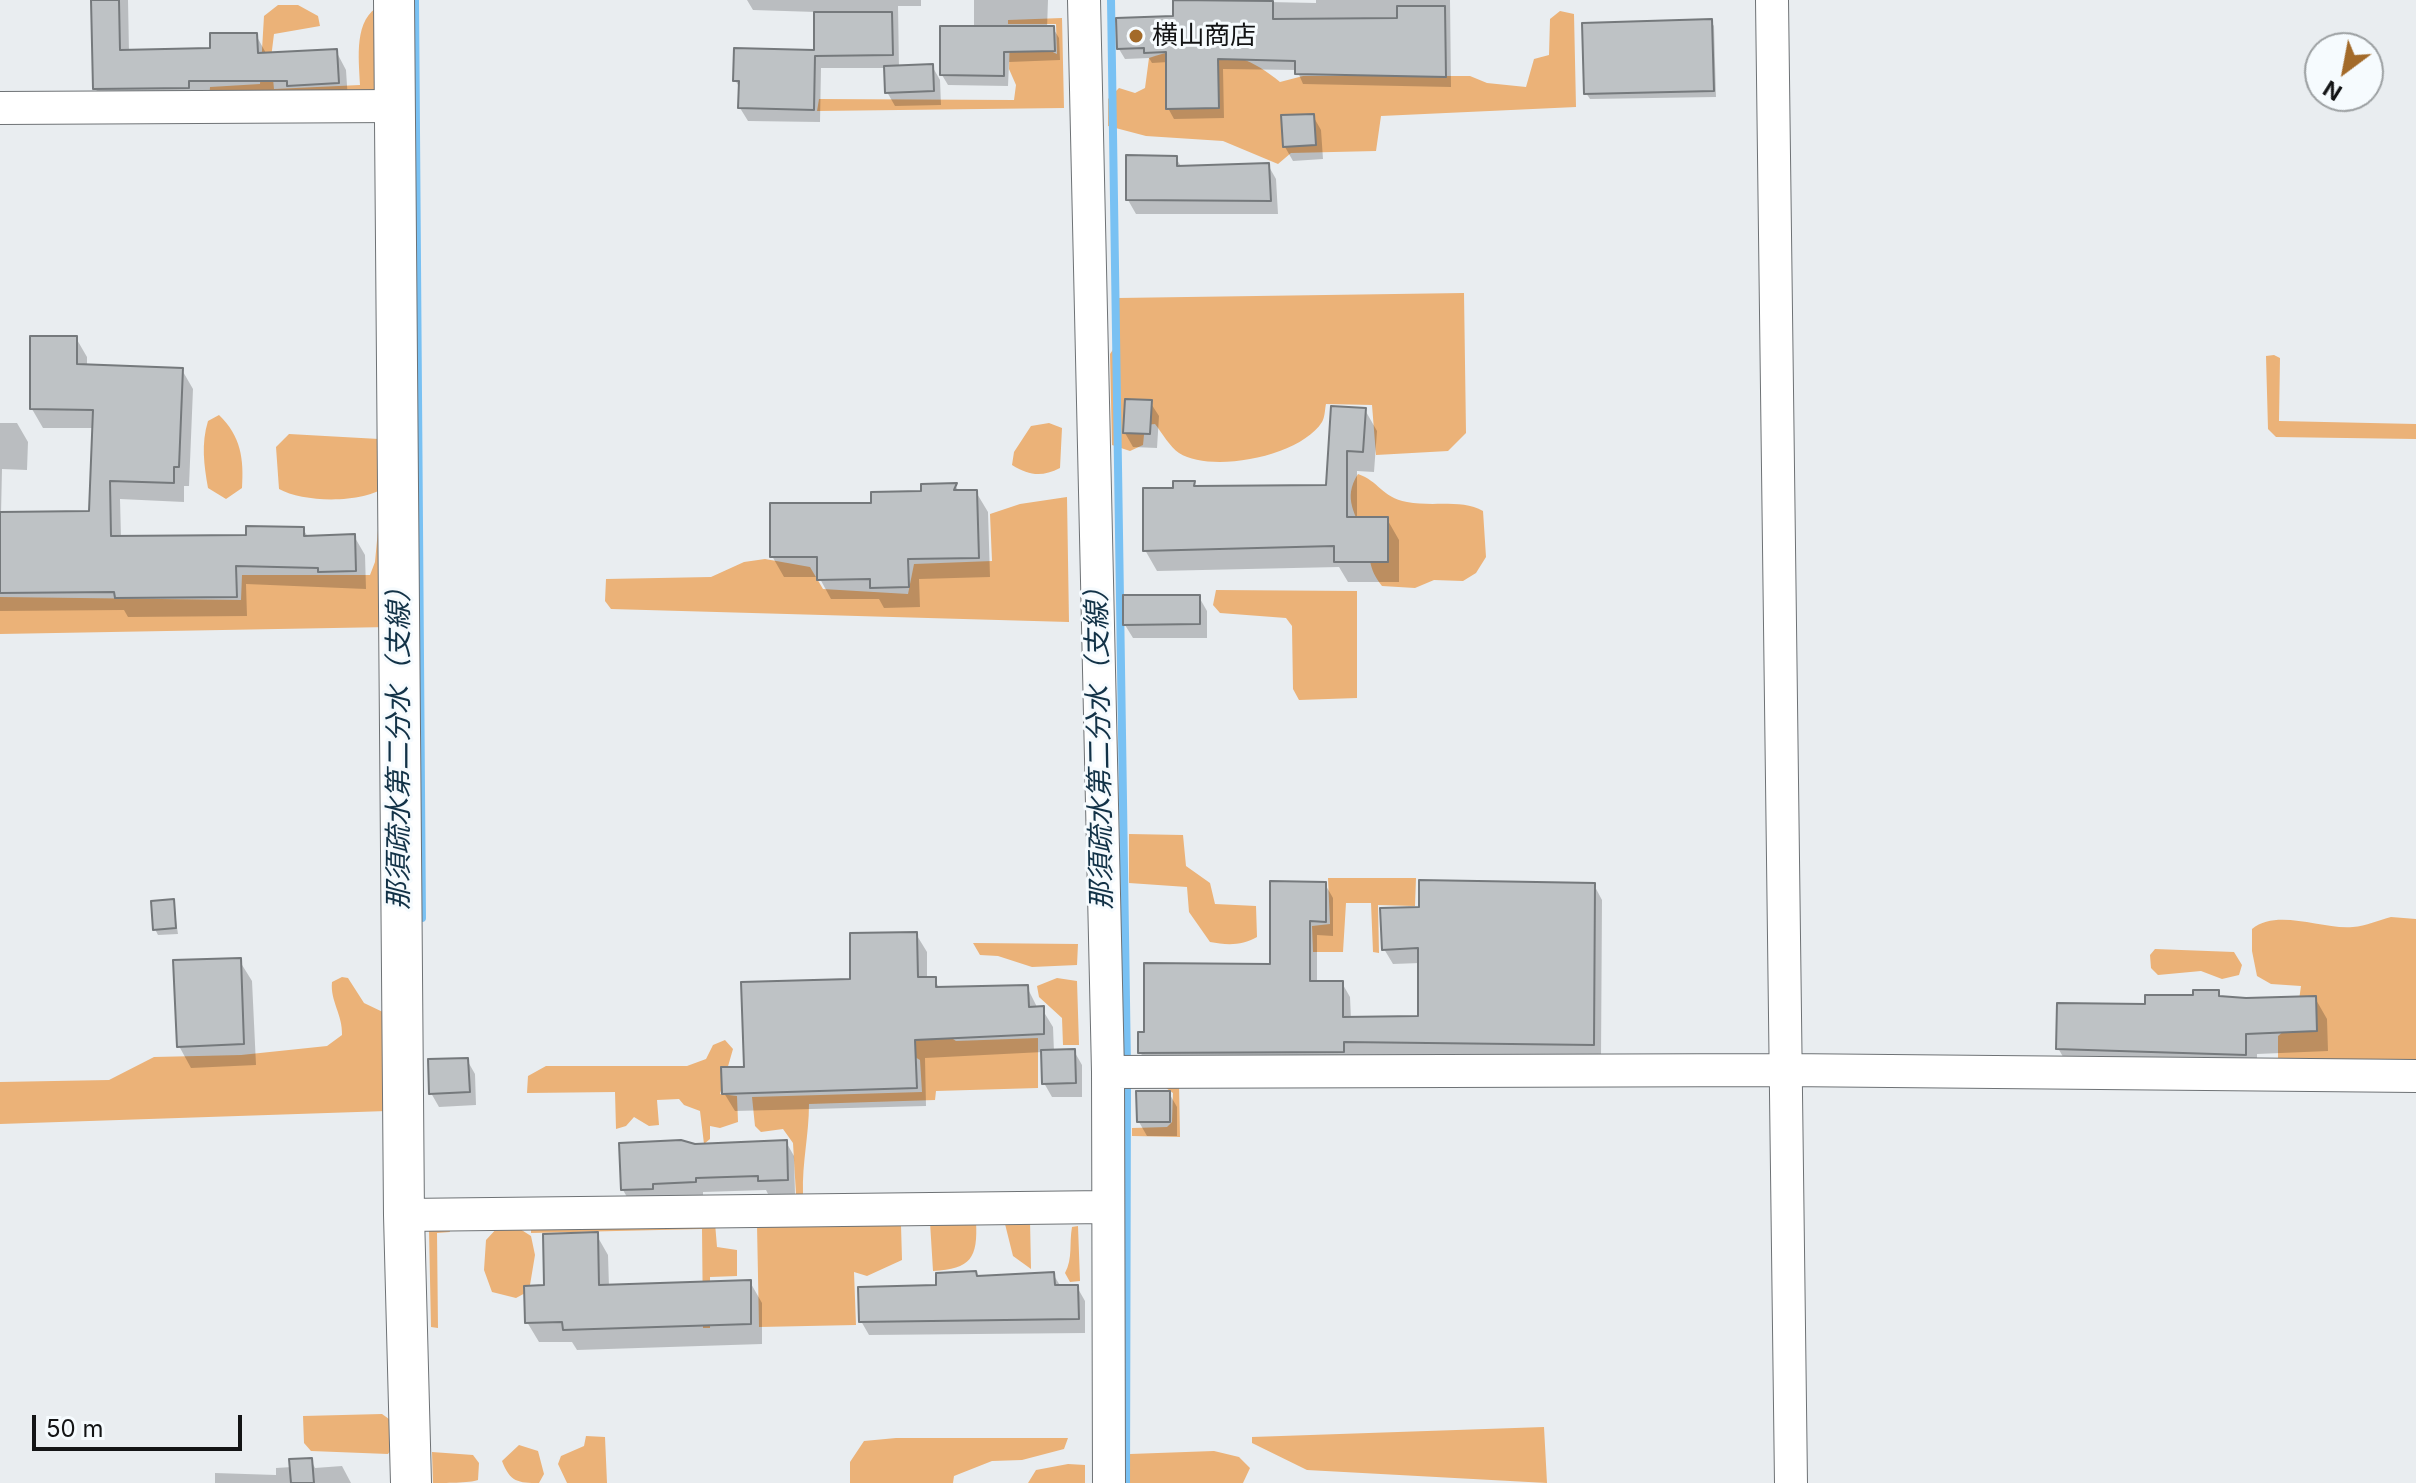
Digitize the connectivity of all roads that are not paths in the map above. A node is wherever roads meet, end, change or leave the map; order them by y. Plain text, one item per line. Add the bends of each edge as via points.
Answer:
1 (394, 0) edge
2 (1084, 0) edge
3 (1772, 0) edge
4 (396, 106) junction
5 (0, 108) edge
6 (1785, 1070) junction
7 (1108, 1072) junction
8 (2416, 1076) edge
9 (1107, 1207) junction
10 (404, 1215) junction
11 (411, 1483) edge
12 (1109, 1483) edge
13 (1791, 1483) edge

1 - 4 street
2 - 7 street
3 - 6 street
4 - 5 street
4 - 10 street
6 - 7 street
6 - 8 street
6 - 13 street
7 - 9 street
9 - 10 street
9 - 12 street
10 - 11 street

